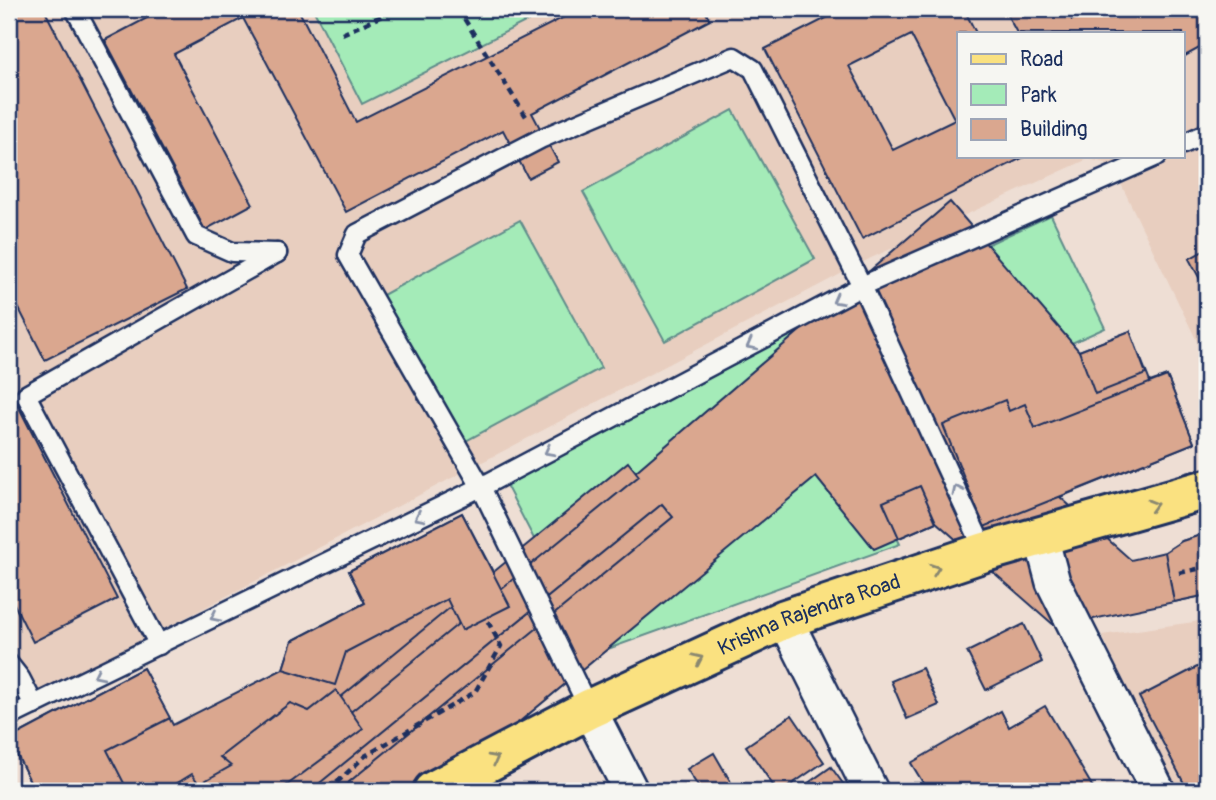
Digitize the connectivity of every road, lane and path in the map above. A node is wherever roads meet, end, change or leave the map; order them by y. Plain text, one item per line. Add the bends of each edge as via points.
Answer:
1 (75, 9) edge
2 (397, 9) edge
3 (426, 9) edge
4 (447, 9) edge
5 (458, 9) edge
6 (342, 34) dead end
7 (1207, 133) edge
8 (540, 139) junction
9 (1184, 144) edge
10 (1152, 158) edge
11 (862, 286) junction
12 (481, 487) junction
13 (1207, 489) edge
14 (1041, 537) junction
15 (985, 552) junction
16 (1207, 567) edge
17 (1179, 573) dead end
18 (486, 618) dead end
19 (785, 620) junction
20 (159, 645) junction
21 (9, 664) edge
22 (34, 705) junction
23 (589, 709) junction
24 (9, 718) edge
25 (328, 791) edge
26 (433, 791) edge
27 (631, 791) edge
28 (871, 791) edge
29 (1158, 791) edge

1 - 20 lane via 196,236 232,252 277,253 26,395
2 - 6 path
3 - 4 path via 429,16
5 - 8 path
7 - 9 lane
8 - 11 lane via 734,57 753,69
8 - 12 lane via 357,234 348,255
10 - 11 lane
11 -> 12 lane
15 -> 11 lane
12 -> 20 lane
12 - 23 lane
14 -> 13 main road, Krishna Rajendra Road
14 - 15 main road, Krishna Rajendra Road
14 - 29 street via 1053,582
19 -> 15 main road, Krishna Rajendra Road
16 - 17 path
18 - 25 path via 501,646 475,692 365,756
23 -> 19 main road, Krishna Rajendra Road
19 - 28 street
20 -> 22 lane
21 - 22 lane
22 - 24 lane
26 -> 23 main road, Krishna Rajendra Road
23 - 27 street

